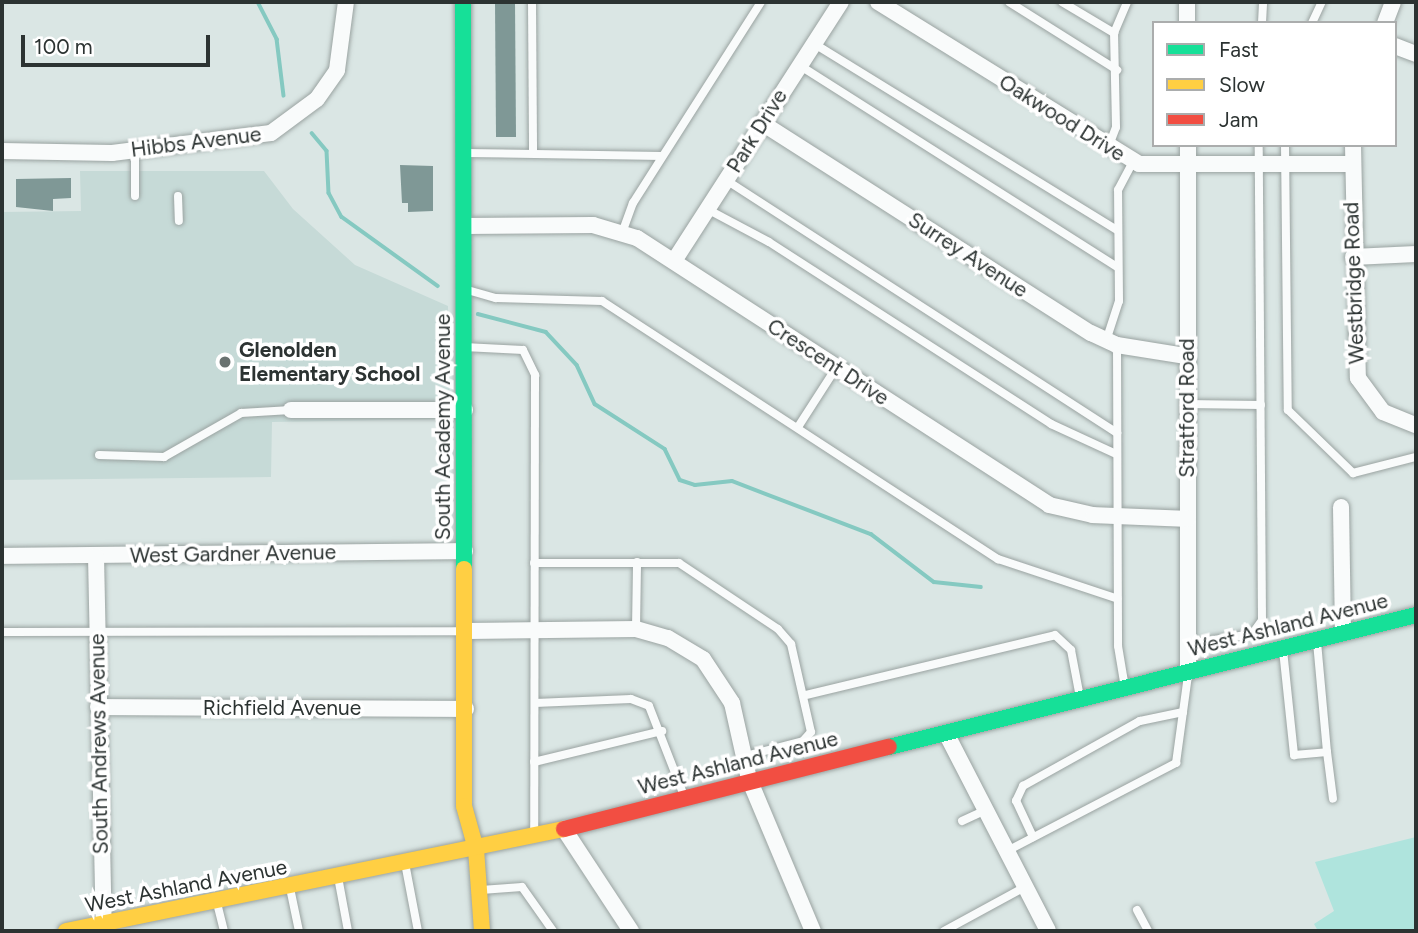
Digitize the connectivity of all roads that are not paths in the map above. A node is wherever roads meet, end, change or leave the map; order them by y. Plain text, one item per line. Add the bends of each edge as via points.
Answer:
1 (346, 2) edge
2 (463, 2) edge
3 (532, 2) edge
4 (761, 2) edge
5 (841, 2) edge
6 (878, 2) edge
7 (1009, 2) edge
8 (1062, 2) edge
9 (1127, 2) edge
10 (1187, 2) edge
11 (1263, 2) edge
12 (1322, 2) edge
13 (1393, 2) edge
14 (1187, 21) edge
15 (1262, 21) edge
16 (1313, 21) edge
17 (1386, 21) edge
18 (1114, 33) junction
19 (813, 43) junction
20 (1397, 47) edge
21 (1416, 54) edge
22 (799, 65) junction
23 (1117, 70) junction
24 (762, 123) junction
25 (1188, 147) edge
26 (1259, 147) edge
27 (1285, 147) edge
28 (1353, 147) edge
29 (1107, 148) junction
30 (2, 151) edge
31 (135, 151) junction
32 (465, 153) junction
33 (534, 153) junction
34 (662, 156) junction
35 (1133, 162) junction
36 (1351, 164) junction
37 (1259, 166) junction
38 (1286, 166) junction
39 (1188, 168) junction
40 (726, 180) junction
41 (135, 196) dead end
42 (178, 196) dead end
43 (707, 209) junction
44 (178, 221) dead end
45 (464, 226) junction
46 (1117, 230) junction
47 (622, 233) junction
48 (1416, 254) edge
49 (1353, 257) junction
50 (674, 261) junction
51 (1118, 267) junction
52 (463, 289) junction
53 (1112, 343) junction
54 (464, 346) junction
55 (1186, 356) junction
56 (836, 368) junction
57 (1186, 404) junction
58 (1261, 405) junction
59 (291, 410) joint
60 (465, 410) junction
61 (1416, 425) edge
62 (798, 427) junction
63 (1117, 433) junction
64 (99, 454) dead end
65 (1116, 454) junction
66 (1416, 457) edge
67 (1341, 508) dead end
68 (1116, 516) junction
69 (1188, 519) junction
70 (465, 551) junction
71 (2, 556) edge
72 (96, 556) junction
73 (637, 562) junction
74 (534, 563) junction
75 (1118, 598) junction
76 (1416, 615) edge
77 (97, 628) junction
78 (636, 629) junction
79 (467, 631) junction
80 (533, 631) junction
81 (2, 632) edge
82 (1343, 633) junction
83 (1317, 640) junction
84 (1188, 644) junction
85 (1283, 648) junction
86 (1188, 672) junction
87 (1125, 688) junction
88 (806, 695) junction
89 (1081, 700) junction
90 (535, 703) junction
91 (98, 707) junction
92 (466, 709) junction
93 (1183, 712) junction
94 (662, 731) junction
95 (947, 735) junction
96 (1327, 752) junction
97 (746, 756) junction
98 (534, 762) junction
99 (749, 779) junction
100 (685, 799) junction
101 (1333, 799) dead end
102 (986, 810) junction
103 (962, 821) dead end
104 (564, 829) junction
105 (534, 836) junction
106 (1033, 837) junction
107 (476, 849) junction
108 (1007, 850) junction
109 (405, 863) junction
110 (338, 877) junction
111 (1025, 887) junction
112 (290, 888) junction
113 (481, 890) junction
114 (217, 902) junction
115 (1137, 910) dead end
116 (104, 928) edge
117 (66, 931) edge
118 (224, 931) edge
119 (299, 931) edge
120 (348, 931) edge
121 (418, 931) edge
122 (482, 931) edge
123 (553, 931) edge
124 (631, 931) edge
125 (813, 931) edge
126 (944, 931) edge
127 (1048, 931) edge
128 (1148, 931) edge

1 - 31 street, Hibbs Avenue via 337,70 295,120 252,137
2 - 32 street, South Academy Avenue
3 - 33 lane
4 - 34 lane
5 - 19 street, Park Drive
6 - 29 street, Oakwood Drive
7 - 23 lane
8 - 18 lane
9 - 18 lane
10 - 14 street
11 - 15 lane
12 - 16 lane
13 - 17 street
18 - 23 lane
19 - 22 street, Park Drive
19 - 46 lane
20 - 21 street
22 - 24 street, Park Drive
22 - 51 lane
23 - 29 lane via 1116,127
24 - 40 street, Park Drive
24 - 53 street, Surrey Avenue
25 - 39 street, Stratford Road
26 - 37 lane
27 - 38 lane
28 - 36 street, Westbridge Road
29 - 35 street, Oakwood Drive
30 - 31 street, Hibbs Avenue
31 - 41 lane
32 - 33 lane
32 - 45 street, South Academy Avenue
33 - 34 lane
34 - 47 lane
35 - 39 street, Oakwood Drive
35 - 46 lane via 1118,190
36 - 38 street, Oakwood Drive
36 - 49 street, Westbridge Road
37 - 38 street, Oakwood Drive
37 - 39 street, Oakwood Drive
37 - 58 lane
38 - 66 lane via 1289,410 1353,472
39 - 55 street, Stratford Road
40 - 43 street, Park Drive
40 - 63 lane
42 - 44 lane
43 - 50 street, Park Drive
43 - 65 lane via 760,236 1051,424
45 - 47 street, Crescent Drive via 593,225
45 - 52 street, South Academy Avenue
46 - 51 lane
47 - 50 street, Crescent Drive
48 - 49 street
49 - 61 street, Westbridge Road via 1355,361 1364,392 1383,412
50 - 56 street, Crescent Drive
51 - 53 lane via 1118,315
52 - 54 street, South Academy Avenue
52 - 62 lane via 496,298 602,301
53 - 55 street, Surrey Avenue
53 - 63 lane
54 - 60 street, South Academy Avenue
54 - 74 lane via 517,348 533,363
55 - 57 street, Stratford Road
56 - 62 lane
56 - 68 street, Crescent Drive via 1049,505
57 - 58 lane
57 - 69 street, Stratford Road
58 - 84 lane via 1262,620 1252,634
59 - 60 street
59 - 64 lane via 242,413 163,457
60 - 70 street, South Academy Avenue
62 - 75 lane via 998,559
63 - 65 lane
65 - 68 lane
67 - 82 street
68 - 69 street, Crescent Drive
68 - 75 lane
69 - 84 street, Stratford Road
70 - 72 street, West Gardner Avenue
70 - 79 street, South Academy Avenue
71 - 72 street, West Gardner Avenue
72 - 77 street, South Andrews Avenue
73 - 74 lane
73 - 78 lane
73 - 88 lane via 679,563 778,629 791,644
74 - 80 lane
75 - 87 lane
76 - 82 street, West Ashland Avenue
77 - 79 lane
77 - 81 lane
77 - 91 street, South Andrews Avenue
78 - 80 street
78 - 97 street via 668,638 715,672 732,703
79 - 80 street
79 - 92 street, South Academy Avenue
80 - 90 lane
82 - 83 street, West Ashland Avenue
83 - 85 street, West Ashland Avenue
83 - 96 lane
84 - 86 street, Stratford Road
85 - 86 street, West Ashland Avenue
85 - 96 lane via 1294,755
86 - 87 street, West Ashland Avenue
86 - 93 lane
87 - 89 street, West Ashland Avenue
88 - 89 lane via 1055,635 1071,650
88 - 97 lane via 808,737
89 - 95 street, West Ashland Avenue
90 - 94 lane via 631,699 649,706
90 - 98 lane
91 - 92 street, Richfield Avenue
91 - 116 street, South Andrews Avenue
92 - 107 street, South Academy Avenue via 465,820
93 - 106 lane via 1176,763
93 - 106 lane via 1140,721 1023,786 1016,802
94 - 98 lane
94 - 100 lane
95 - 99 street, West Ashland Avenue
95 - 102 street
96 - 101 lane
97 - 99 street
98 - 105 lane
99 - 100 street, West Ashland Avenue
99 - 125 street
100 - 104 street, West Ashland Avenue
102 - 103 lane
102 - 108 street
104 - 105 street, West Ashland Avenue
104 - 124 street
105 - 107 street, West Ashland Avenue
106 - 108 lane
107 - 109 street, West Ashland Avenue
107 - 113 street, South Academy Avenue
108 - 111 street
109 - 110 street, West Ashland Avenue
109 - 121 lane
110 - 112 street, West Ashland Avenue
110 - 120 lane
111 - 126 lane
111 - 127 street
112 - 114 street, West Ashland Avenue
112 - 119 lane
113 - 122 street, South Academy Avenue
113 - 123 lane via 522,887
114 - 116 street, West Ashland Avenue
114 - 118 lane
115 - 128 lane
116 - 117 street, West Ashland Avenue

